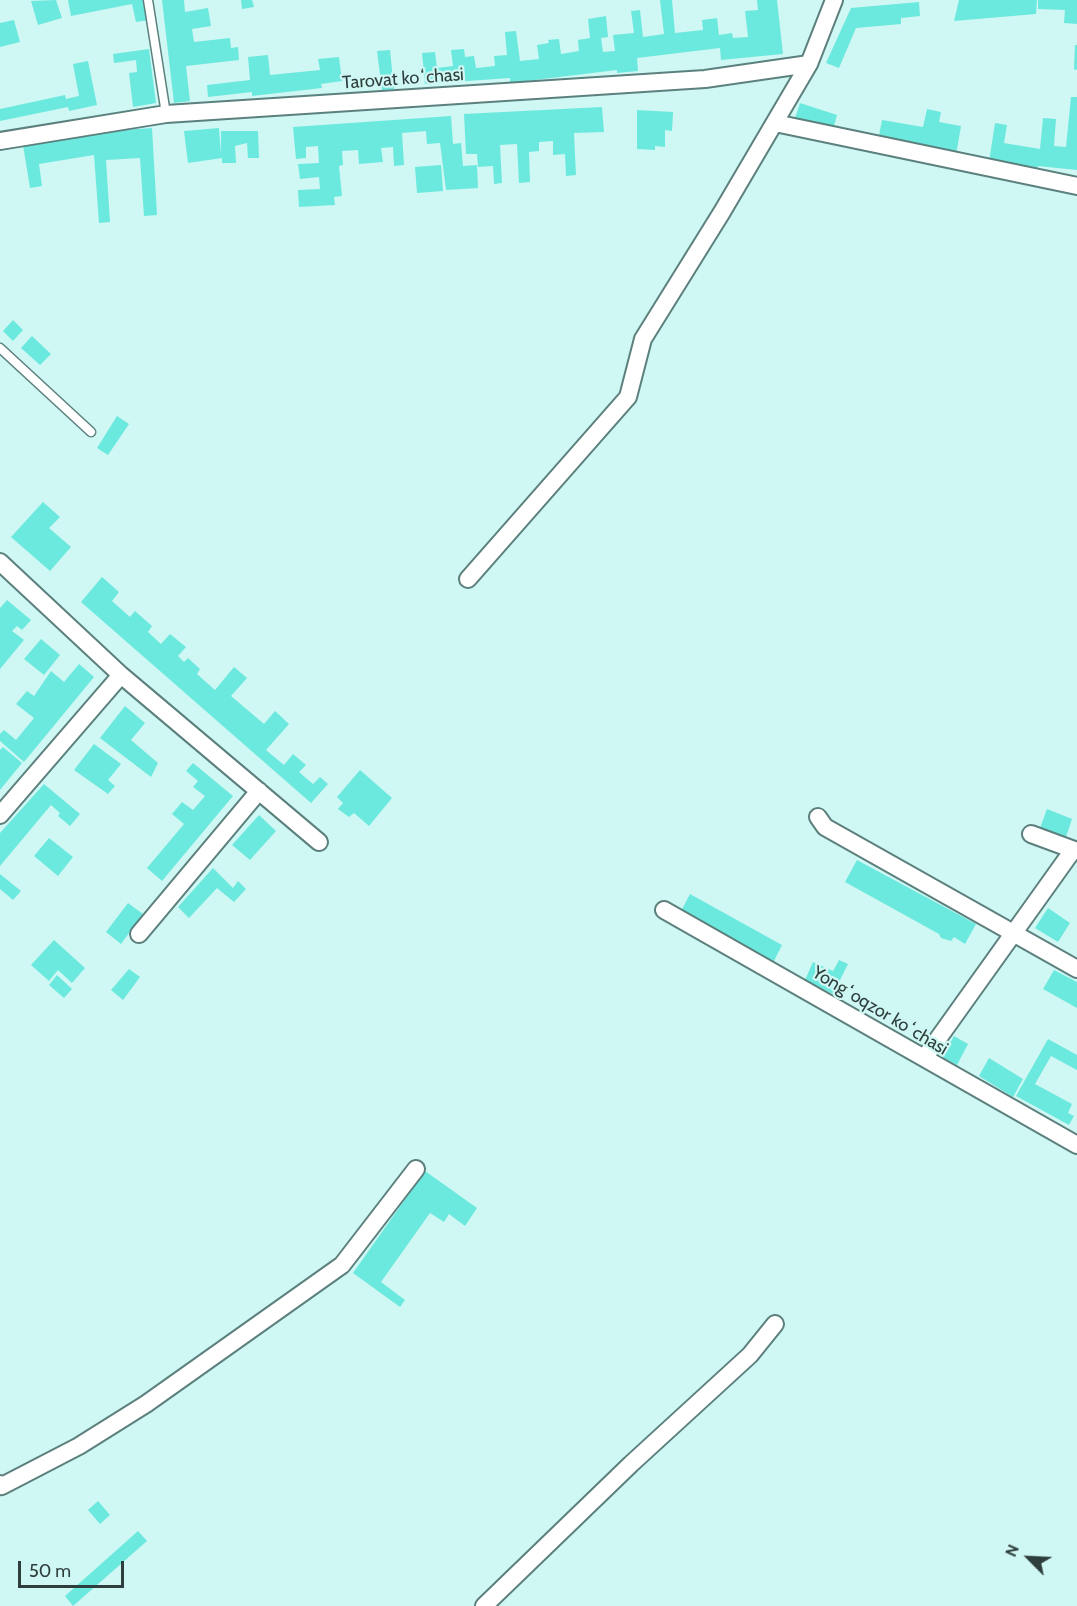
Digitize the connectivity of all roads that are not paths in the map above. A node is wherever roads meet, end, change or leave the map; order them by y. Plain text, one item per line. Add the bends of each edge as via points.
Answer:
1 (148, 0) edge
2 (834, 0) edge
3 (809, 64) junction
4 (166, 114) junction
5 (775, 123) junction
6 (0, 141) edge
7 (1077, 186) edge
8 (0, 348) edge
9 (91, 432) dead end
10 (0, 562) edge
11 (468, 579) dead end
12 (121, 675) junction
13 (259, 791) junction
14 (0, 815) edge
15 (818, 817) dead end
16 (1031, 834) dead end
17 (319, 842) dead end
18 (1075, 851) edge
19 (664, 910) dead end
20 (1014, 932) junction
21 (139, 934) dead end
22 (1077, 969) edge
23 (925, 1057) junction
24 (1077, 1145) edge
25 (416, 1170) dead end
26 (775, 1324) dead end
27 (1, 1486) edge
28 (484, 1606) edge

1 - 4 lane
2 - 3 street
3 - 4 street, Tarovat koʻchasi via 705,80
3 - 5 street
4 - 6 street, Tarovat koʻchasi
5 - 7 street
5 - 11 street via 643,339 628,397
8 - 9 lane
10 - 12 street
12 - 13 street
12 - 14 street
13 - 17 street
13 - 21 street
15 - 20 street via 825,827
16 - 18 street
18 - 20 street
19 - 23 street, Yongʻoqzor koʻchasi
20 - 22 street
20 - 23 street
23 - 24 street, Yongʻoqzor koʻchasi via 939,1069
25 - 27 street via 342,1265 146,1404 79,1446
26 - 28 street via 750,1355

